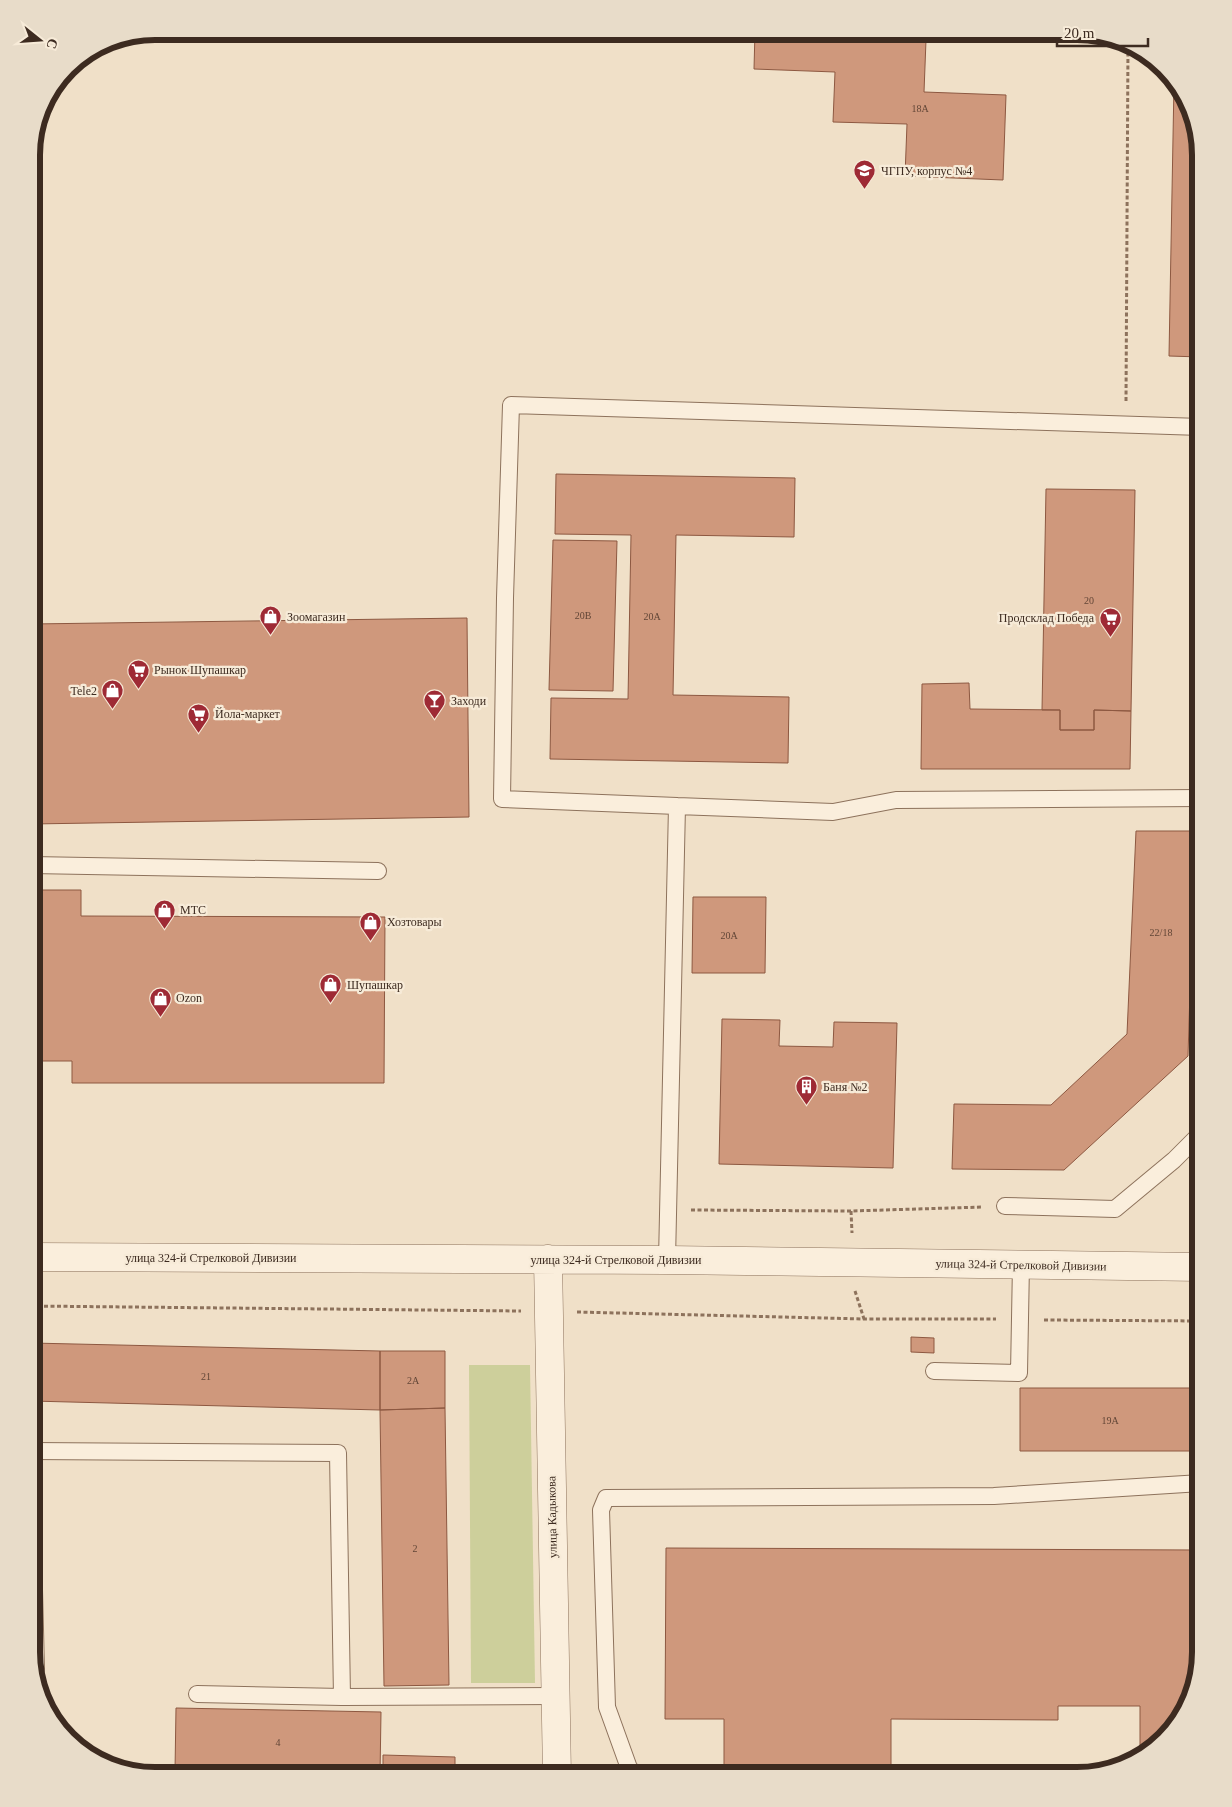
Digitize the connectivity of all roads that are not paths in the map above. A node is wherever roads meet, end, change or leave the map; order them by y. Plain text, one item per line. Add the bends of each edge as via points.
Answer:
1 (1192, 428) edge
2 (1192, 798) edge
3 (677, 806) junction
4 (40, 865) edge
5 (378, 871) dead end
6 (1192, 1142) edge
7 (1005, 1206) road end
8 (40, 1257) edge
9 (548, 1259) junction
10 (667, 1260) junction
11 (1021, 1264) junction
12 (1192, 1267) edge
13 (934, 1371) dead end
14 (40, 1451) edge
15 (1192, 1484) edge
16 (197, 1694) dead end
17 (555, 1696) junction
18 (342, 1697) junction
19 (557, 1767) edge
20 (629, 1767) edge

1 - 3 lane via 510,405 502,799
2 - 3 lane via 896,800 833,812
3 - 10 lane
4 - 5 lane
6 - 7 lane via 1115,1209
8 - 9 street, улица 324-й Стрелковой Дивизии
9 - 10 street, улица 324-й Стрелковой Дивизии
9 - 17 street, улица Кадыкова
10 - 11 street, улица 324-й Стрелковой Дивизии
11 - 12 street, улица 324-й Стрелковой Дивизии
11 - 13 lane via 1019,1373
14 - 18 lane via 338,1453
15 - 20 lane via 994,1496 606,1498 601,1510 607,1707
16 - 18 lane
17 - 18 lane
17 - 19 street, улица Кадыкова

